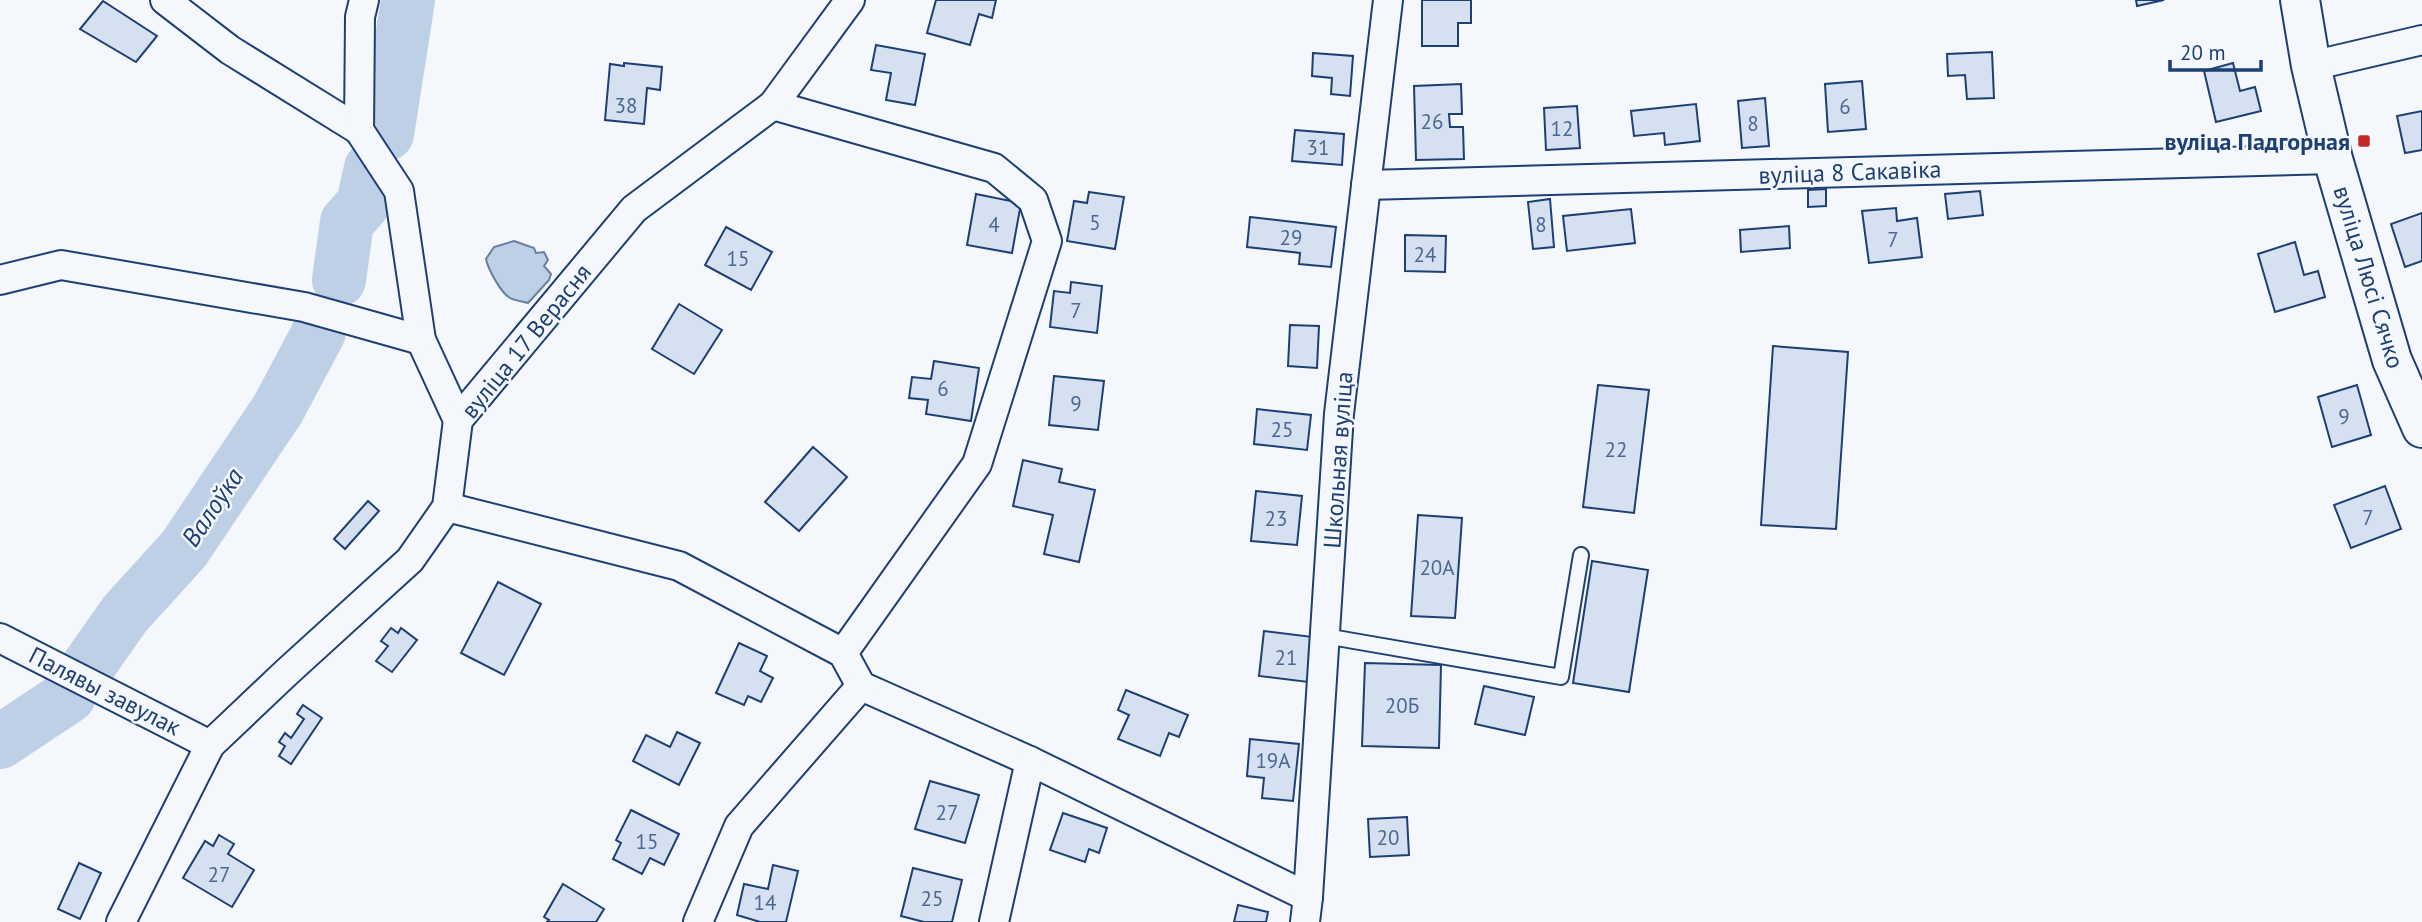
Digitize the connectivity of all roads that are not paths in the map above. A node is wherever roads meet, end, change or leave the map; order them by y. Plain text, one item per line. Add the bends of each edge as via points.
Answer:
1 (164, 0) edge
2 (364, 0) edge
3 (850, 0) edge
4 (1388, 0) edge
5 (2300, 0) edge
6 (2422, 40) edge
7 (2311, 66) junction
8 (774, 105) junction
9 (359, 130) junction
10 (2333, 159) junction
11 (1366, 185) junction
12 (0, 279) edge
13 (421, 340) junction
14 (458, 420) junction
15 (2422, 428) edge
16 (447, 507) junction
17 (1581, 555) dead end
18 (1325, 636) junction
19 (0, 638) edge
20 (843, 653) junction
21 (861, 686) junction
22 (210, 745) junction
23 (1030, 761) junction
24 (1306, 909) edge
25 (121, 922) edge
26 (698, 922) edge
27 (994, 922) edge

1 - 9 street via 230,50
2 - 9 street
3 - 8 street, вуліца 17 Верасня
4 - 11 street, Школьная вуліца
5 - 7 main road, вуліца Люсі Сячко
6 - 7 street
7 - 10 main road, вуліца Люсі Сячко
8 - 14 street, вуліца 17 Верасня via 634,209
8 - 20 street via 994,168 1033,200 1047,241 977,464
9 - 13 street via 399,191
10 - 11 street, вуліца 8 Сакавіка
10 - 15 main road, вуліца Люсі Сячко via 2392,360
11 - 18 street, Школьная вуліца via 1339,414
12 - 13 street via 61,265 304,307
13 - 14 street
14 - 16 street, вуліца 17 Верасня
16 - 20 street via 678,566
16 - 22 street, вуліца 17 Верасня via 410,560
17 - 18 lane via 1561,677
18 - 24 street, Школьная вуліца
19 - 22 street, Палявы завулак
20 - 21 street
21 - 23 street
21 - 26 street via 739,826
22 - 25 street, вуліца 17 Верасня
23 - 24 street
23 - 27 street

